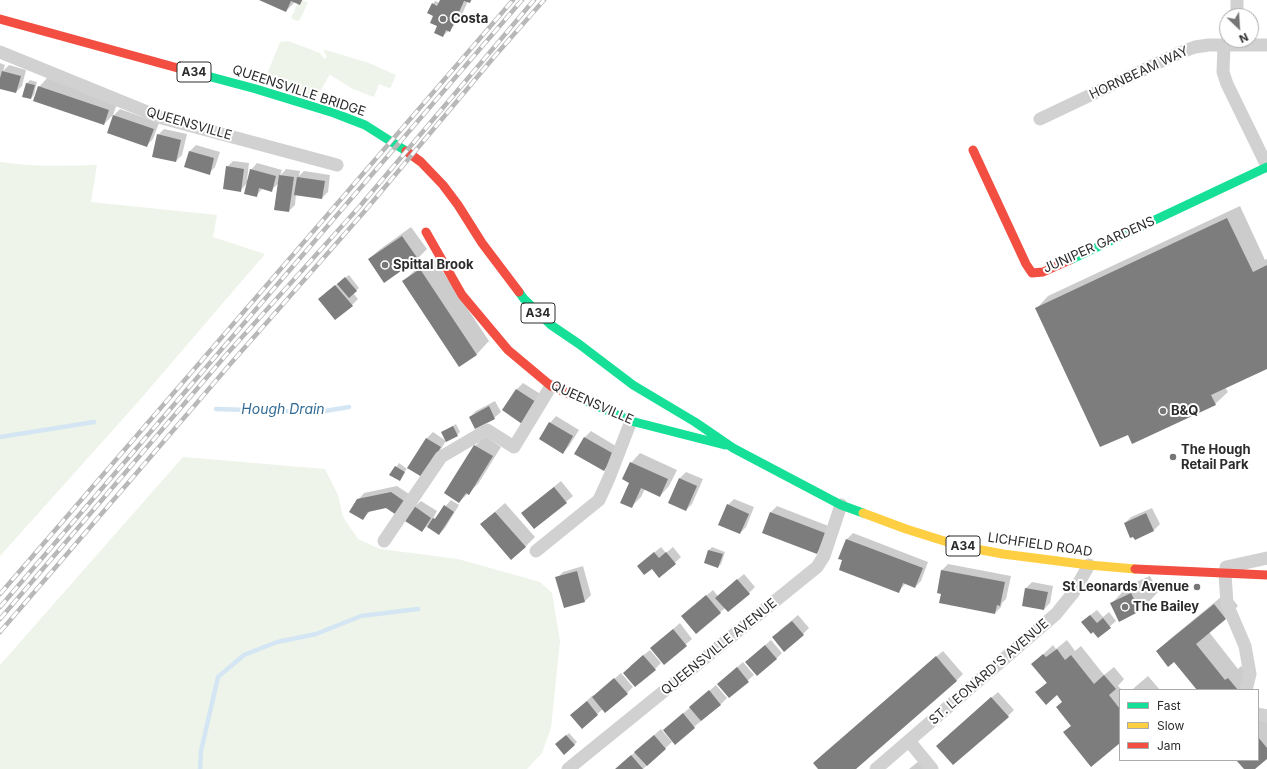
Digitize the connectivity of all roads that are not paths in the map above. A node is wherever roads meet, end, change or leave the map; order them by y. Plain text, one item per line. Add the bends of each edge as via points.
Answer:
1 (0, 19) edge
2 (1219, 44) edge
3 (1230, 48) edge
4 (0, 52) edge
5 (1040, 119) dead end
6 (973, 150) dead end
7 (338, 164) dead end
8 (1267, 167) edge
9 (426, 232) dead end
10 (551, 386) junction
11 (631, 421) junction
12 (695, 422) joint
13 (733, 448) junction
14 (841, 505) junction
15 (384, 541) dead end
16 (536, 551) dead end
17 (1267, 558) edge
18 (1089, 565) junction
19 (1205, 572) junction
20 (1225, 574) junction
21 (1267, 575) edge
22 (1246, 689) edge
23 (909, 741) junction
24 (568, 769) edge
25 (876, 769) edge
26 (932, 769) edge

1 - 12 main road, QUEENSVILLE BRIDGE / A34 via 256,89 334,113 365,125 384,136 421,162 443,185 482,244 524,299 551,325 633,384
2 - 5 street, HORNBEAM WAY via 1195,47
3 - 8 street, JUNIPER GARDENS via 1223,72
4 - 7 street, QUEENSVILLE via 162,118
6 - 8 main road, JUNIPER GARDENS via 1032,273 1043,272
9 - 10 main road, QUEENSVILLE via 462,295 508,350
10 - 11 main road, QUEENSVILLE
10 - 15 street via 514,447 487,430 441,457
11 - 13 main road, QUEENSVILLE
11 - 16 street via 599,500
12 - 13 main road, LICHFIELD ROAD / A34
13 - 14 main road, LICHFIELD ROAD / A34
14 - 18 main road, LICHFIELD ROAD / A34 via 960,546
14 - 24 street, QUEENSVILLE AVENUE via 818,567
17 - 19 street
18 - 19 main road, LICHFIELD ROAD / A34
18 - 23 street, ST. LEONARD'S AVENUE via 1073,593 1056,614
19 - 20 main road, LICHFIELD ROAD / A34
20 - 21 main road, LICHFIELD ROAD / A34
20 - 22 street via 1227,604 1245,646 1250,674
23 - 25 street, ST. LEONARD'S AVENUE
23 - 26 street

